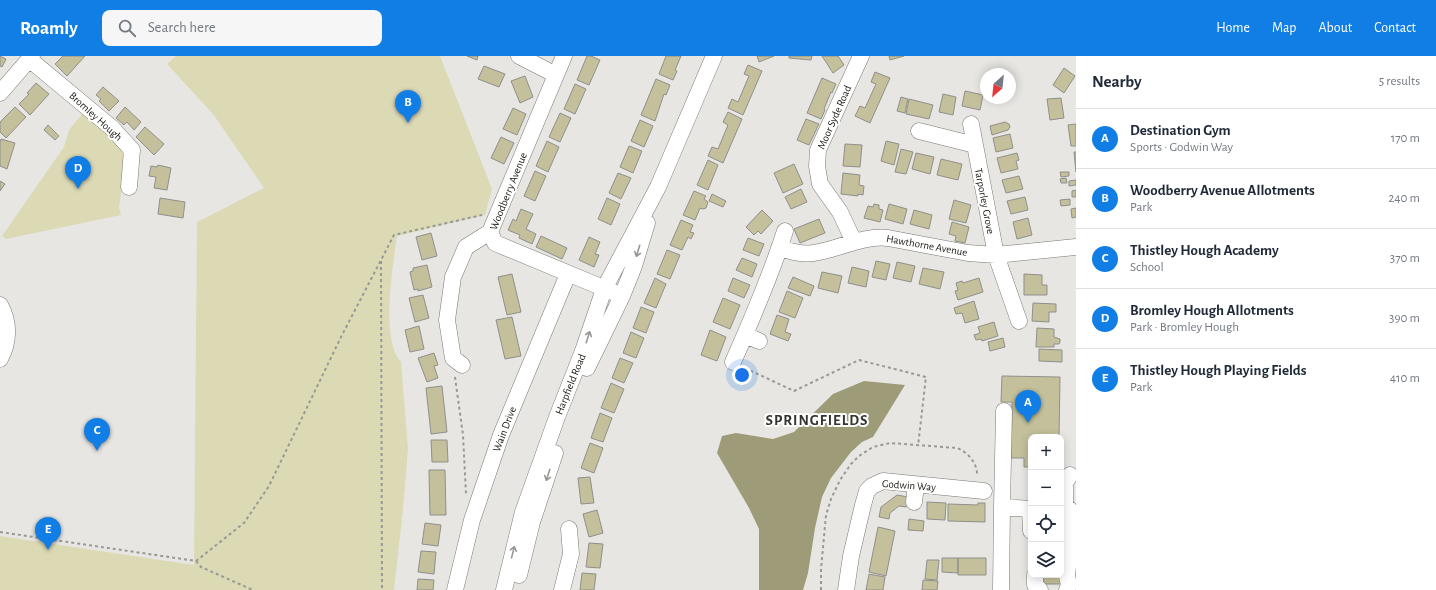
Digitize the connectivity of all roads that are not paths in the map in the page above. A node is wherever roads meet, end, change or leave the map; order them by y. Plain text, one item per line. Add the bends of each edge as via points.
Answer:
1 (519, 56) edge
2 (564, 56) edge
3 (714, 56) edge
4 (861, 56) edge
5 (31, 58) edge
6 (556, 75) junction
7 (0, 92) edge
8 (971, 124) dead end
9 (919, 131) dead end
10 (974, 146) junction
11 (129, 187) dead end
12 (658, 187) junction
13 (785, 231) dead end
14 (490, 232) junction
15 (854, 242) junction
16 (1076, 247) edge
17 (779, 248) junction
18 (996, 256) junction
19 (568, 274) junction
20 (604, 289) junction
21 (622, 296) junction
22 (0, 305) edge
23 (1019, 321) dead end
24 (0, 359) edge
25 (457, 362) road end
26 (732, 362) road end
27 (1004, 411) dead end
28 (1070, 475) dead end
29 (916, 485) junction
30 (984, 491) dead end
31 (914, 502) dead end
32 (1002, 506) junction
33 (1028, 508) edge
34 (1068, 509) edge
35 (569, 529) dead end
36 (1073, 554) edge
37 (1035, 578) edge
38 (1076, 579) edge
39 (455, 590) edge
40 (504, 590) edge
41 (514, 590) edge
42 (562, 590) edge
43 (846, 590) edge
44 (1001, 590) edge
45 (1040, 590) edge
46 (1068, 590) edge

1 - 6 street
2 - 6 street, Woodberry Avenue
3 - 12 street, Harpfield Road
4 - 15 street, Moor Syde Road via 818,150 817,166 820,184 840,212
5 - 7 street
5 - 11 street, Bromley Hough via 112,128 132,150
6 - 14 street, Woodberry Avenue
8 - 10 street, Tarporley Grove
9 - 10 street
10 - 18 street, Tarporley Grove
12 - 20 street, Harpfield Road
12 -> 21 street, Harpfield Road
13 - 17 street
14 - 19 street, Woodberry Avenue via 495,243
14 - 25 street via 466,247 453,277 447,320
15 - 17 street, Hawthorne Avenue via 812,254
15 - 18 street, Hawthorne Avenue via 876,237 888,238
16 - 18 street, Hawthorne Avenue
17 - 26 street via 752,338
18 - 23 street, Tarporley Grove
19 - 20 street, Woodberry Avenue
19 - 39 street, Wain Drive via 501,435 472,520
20 - 21 street, Woodberry Avenue
40 -> 20 street, Harpfield Road via 522,512
21 -> 41 street, Harpfield Road via 590,360 568,415 532,522
22 - 24 street via 8,331
27 - 32 street
28 - 34 street via 1066,483
29 - 30 street, Godwin Way
29 - 31 street
29 - 43 street, Godwin Way via 883,481 876,483 867,491 851,556
32 - 33 street
32 - 44 street
34 - 36 street
35 - 42 street via 571,554
36 - 46 street via 1067,576
37 - 45 street via 1035,585
38 - 46 street

